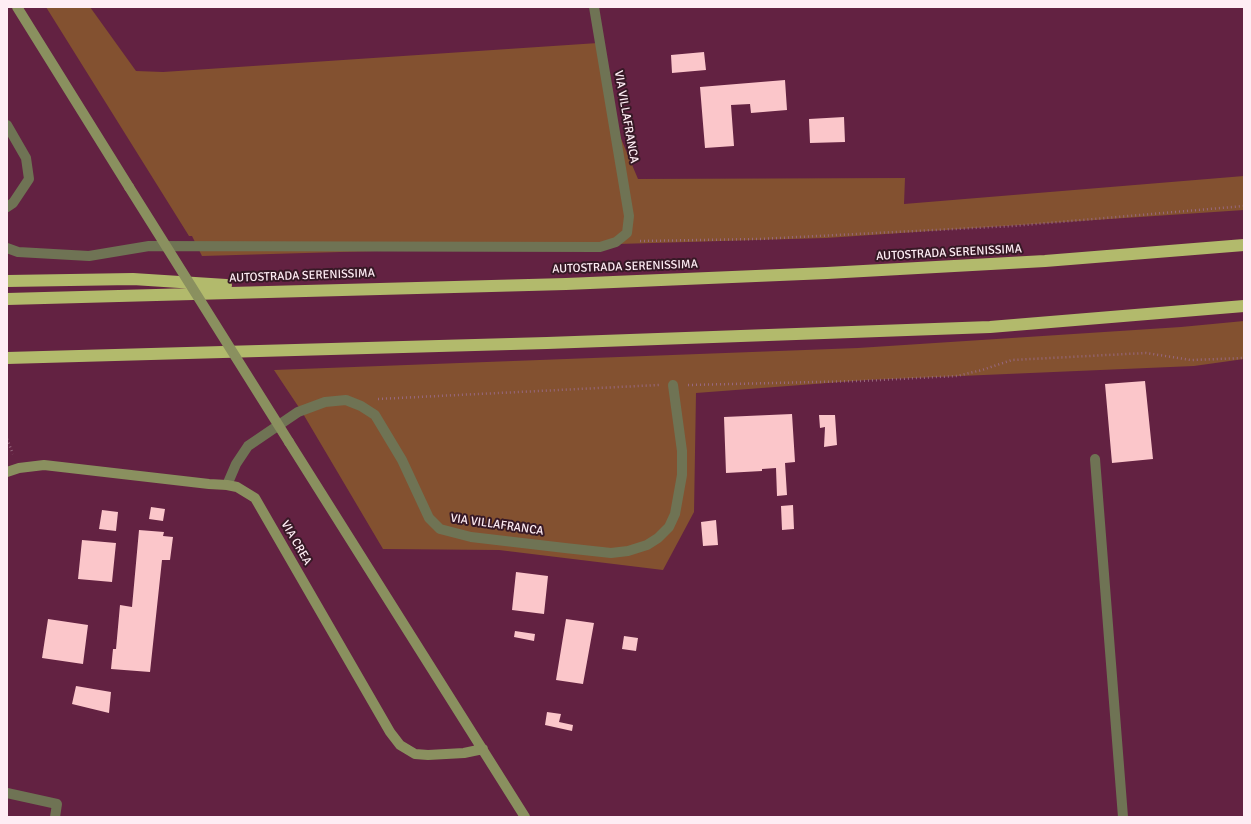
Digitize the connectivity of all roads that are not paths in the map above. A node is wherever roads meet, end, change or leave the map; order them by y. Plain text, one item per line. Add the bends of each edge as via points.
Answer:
1 (17, 7) edge
2 (594, 7) edge
3 (7, 125) edge
4 (7, 208) edge
5 (1244, 245) edge
6 (7, 248) edge
7 (7, 281) edge
8 (303, 290) junction
9 (7, 299) edge
10 (1244, 306) edge
11 (7, 358) edge
12 (673, 385) road end
13 (1095, 459) dead end
14 (7, 472) edge
15 (227, 484) junction
16 (483, 749) junction
17 (7, 793) edge
18 (55, 817) edge
19 (525, 817) edge
20 (1123, 817) edge

1 - 16 main road, bridge
2 - 6 street, VIA VILLAFRANCA via 629,216 627,233 616,242 600,247 150,246 89,256 18,252
3 - 4 street via 26,158 28,179
5 - 8 highway, AUTOSTRADA SERENISSIMA via 1045,261 827,274 566,284
7 - 8 highway via 133,280
8 - 9 highway, AUTOSTRADA SERENISSIMA
10 - 11 highway via 990,326 546,343
12 - 15 street, VIA VILLAFRANCA via 682,451 682,475 675,514 669,527 658,538 647,545 628,551 611,553 471,537 440,529 429,518 375,415 346,400 335,400 298,412 248,446
13 - 20 street
14 - 15 main road, VIA CREA via 44,465 194,483
15 - 16 main road, VIA CREA via 255,498 390,732 400,744 415,754 428,755
16 - 19 main road
17 - 18 street via 57,804

